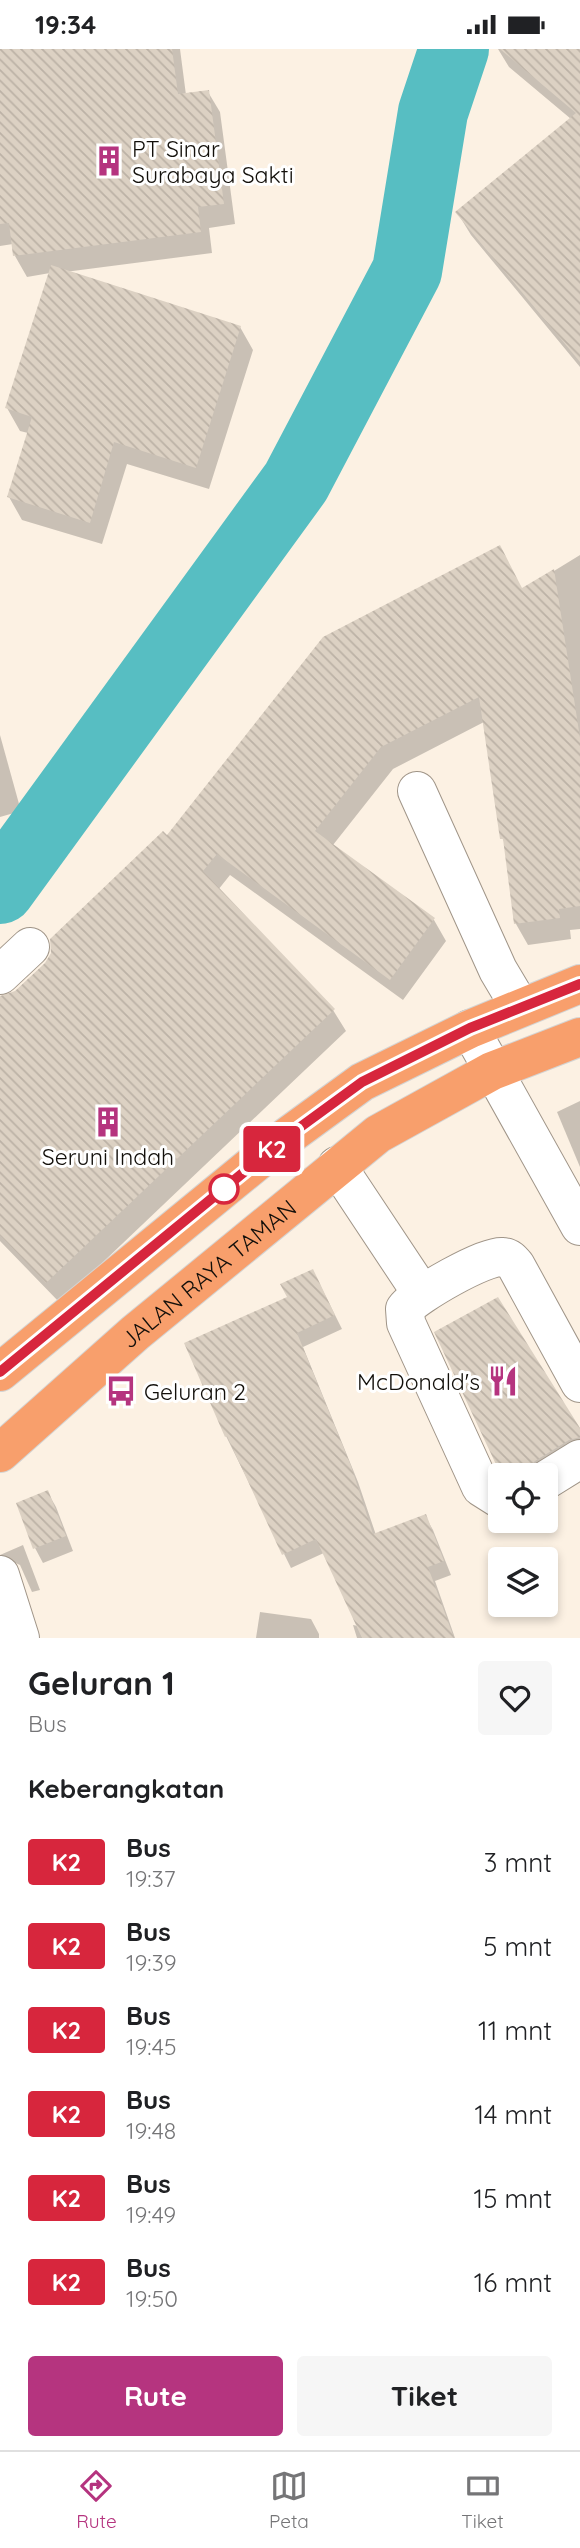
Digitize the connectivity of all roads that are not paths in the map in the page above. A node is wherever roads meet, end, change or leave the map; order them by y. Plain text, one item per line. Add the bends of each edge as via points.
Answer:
1 (417, 792) dead end
2 (30, 947) dead end
3 (0, 975) edge
4 (580, 984) edge
5 (520, 1007) junction
6 (470, 1028) junction
7 (580, 1037) edge
8 (492, 1071) junction
9 (337, 1166) junction
10 (580, 1226) edge
11 (422, 1294) junction
12 (0, 1372) edge
13 (580, 1383) edge
14 (0, 1453) edge
15 (580, 1459) edge
16 (558, 1473) edge
17 (488, 1491) edge
18 (0, 1575) edge
19 (20, 1638) edge

1 - 5 street via 498,970
2 - 3 street
4 - 5 highway
5 - 6 highway
6 - 8 street
6 - 12 highway via 362,1082 288,1136
7 - 8 highway, JALAN RAYA TAMAN
8 - 9 highway, JALAN RAYA TAMAN via 378,1134
8 - 10 street
9 - 11 street
9 - 14 highway, JALAN RAYA TAMAN via 135,1333
11 - 13 street via 488,1259 509,1258
11 - 17 street via 405,1309 407,1323 481,1487
15 - 16 street
18 - 19 street

